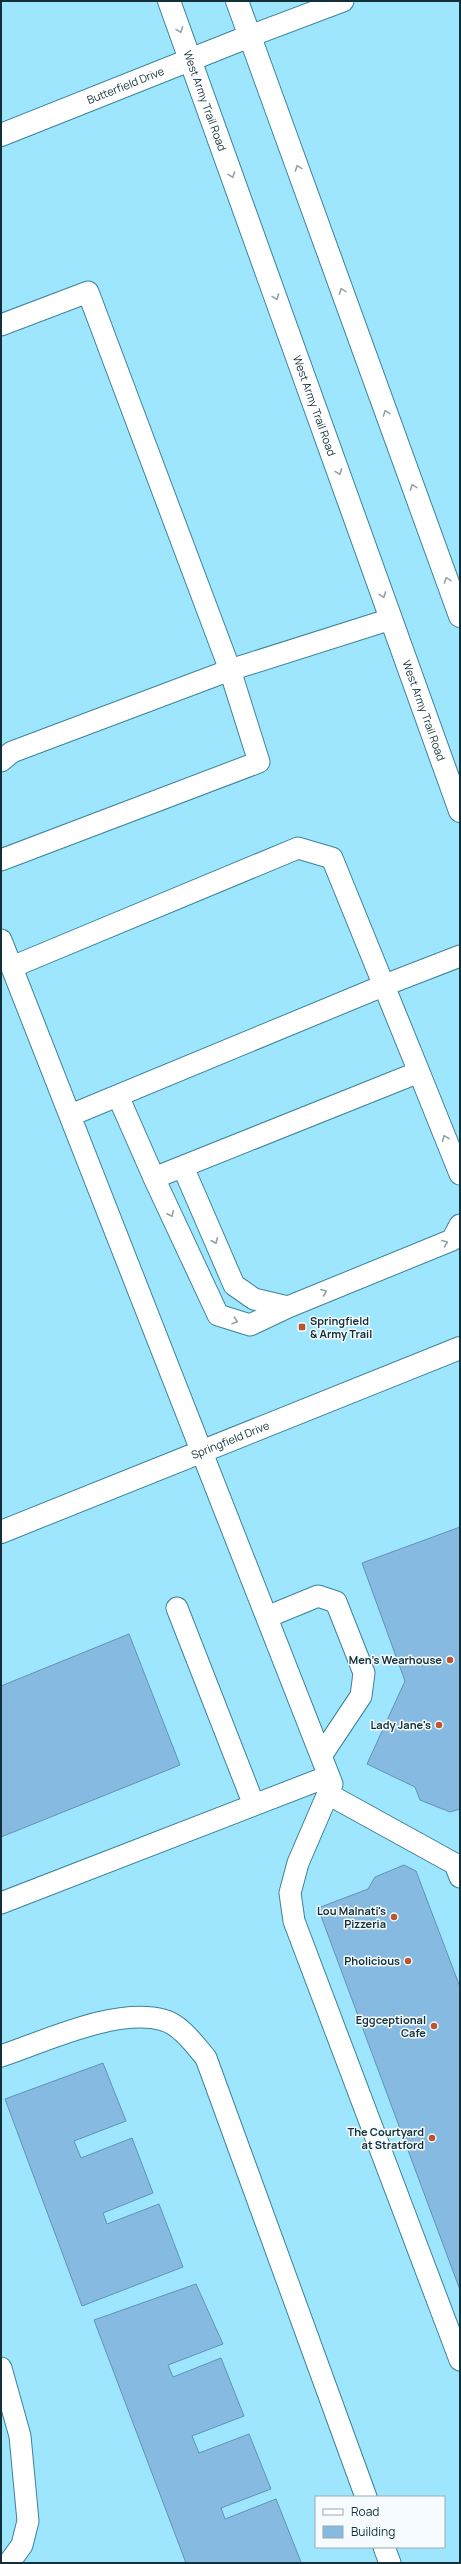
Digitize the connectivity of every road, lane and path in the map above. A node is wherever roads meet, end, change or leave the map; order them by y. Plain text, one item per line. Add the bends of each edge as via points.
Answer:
1 (169, 1) edge
2 (237, 1) edge
3 (343, 1) edge
4 (250, 36) junction
5 (190, 59) junction
6 (1, 135) edge
7 (1, 325) edge
8 (460, 616) edge
9 (391, 619) junction
10 (230, 670) junction
11 (1, 760) edge
12 (460, 811) edge
13 (1, 860) edge
14 (1, 940) edge
15 (460, 956) edge
16 (12, 967) junction
17 (385, 985) junction
18 (419, 1072) junction
19 (118, 1096) junction
20 (71, 1115) junction
21 (183, 1167) junction
22 (460, 1174) edge
23 (154, 1178) junction
24 (460, 1224) edge
25 (288, 1307) junction
26 (460, 1349) edge
27 (203, 1451) junction
28 (1, 1532) edge
29 (177, 1608) dead end
30 (267, 1616) junction
31 (321, 1756) junction
32 (328, 1785) junction
33 (254, 1805) junction
34 (460, 1877) edge
35 (1, 1903) edge
36 (1, 2056) edge
37 (460, 2360) edge
38 (1, 2368) edge
39 (366, 2496) edge
40 (384, 2548) edge
41 (9, 2563) edge
42 (390, 2563) edge

1 -> 5 main road, West Army Trail Road
2 - 4 main road
3 - 4 lane
4 - 5 main road, Butterfield Drive
8 -> 4 main road
5 - 6 main road, Butterfield Drive
5 -> 9 main road, West Army Trail Road
7 - 10 lane via 88,292
9 - 10 lane
9 - 12 main road, West Army Trail Road
10 - 11 lane via 12,752
10 - 13 lane via 259,762
14 - 16 lane
15 - 17 lane
16 - 17 lane via 298,848 332,858
16 - 20 lane
17 - 18 lane
17 - 19 lane
18 - 21 lane
22 -> 18 lane
19 - 20 lane
19 - 23 lane
20 - 27 lane
21 - 23 lane
21 -> 25 lane via 234,1285 254,1298
23 -> 25 lane via 218,1315 250,1325
25 -> 24 lane via 452,1240
26 - 27 main road, Springfield Drive
27 - 28 main road, Springfield Drive
27 - 30 lane
29 - 33 lane
30 - 31 lane
30 - 31 lane via 318,1596 336,1602 364,1673 361,1696
31 - 32 lane
32 - 33 lane
32 - 34 lane via 455,1864
32 - 37 lane via 298,1863 290,1893 294,1921
33 - 35 lane
36 - 39 lane via 103,2022 133,2016 164,2020 187,2036 206,2058
38 - 41 lane via 20,2436 28,2521 22,2545
40 - 42 lane

